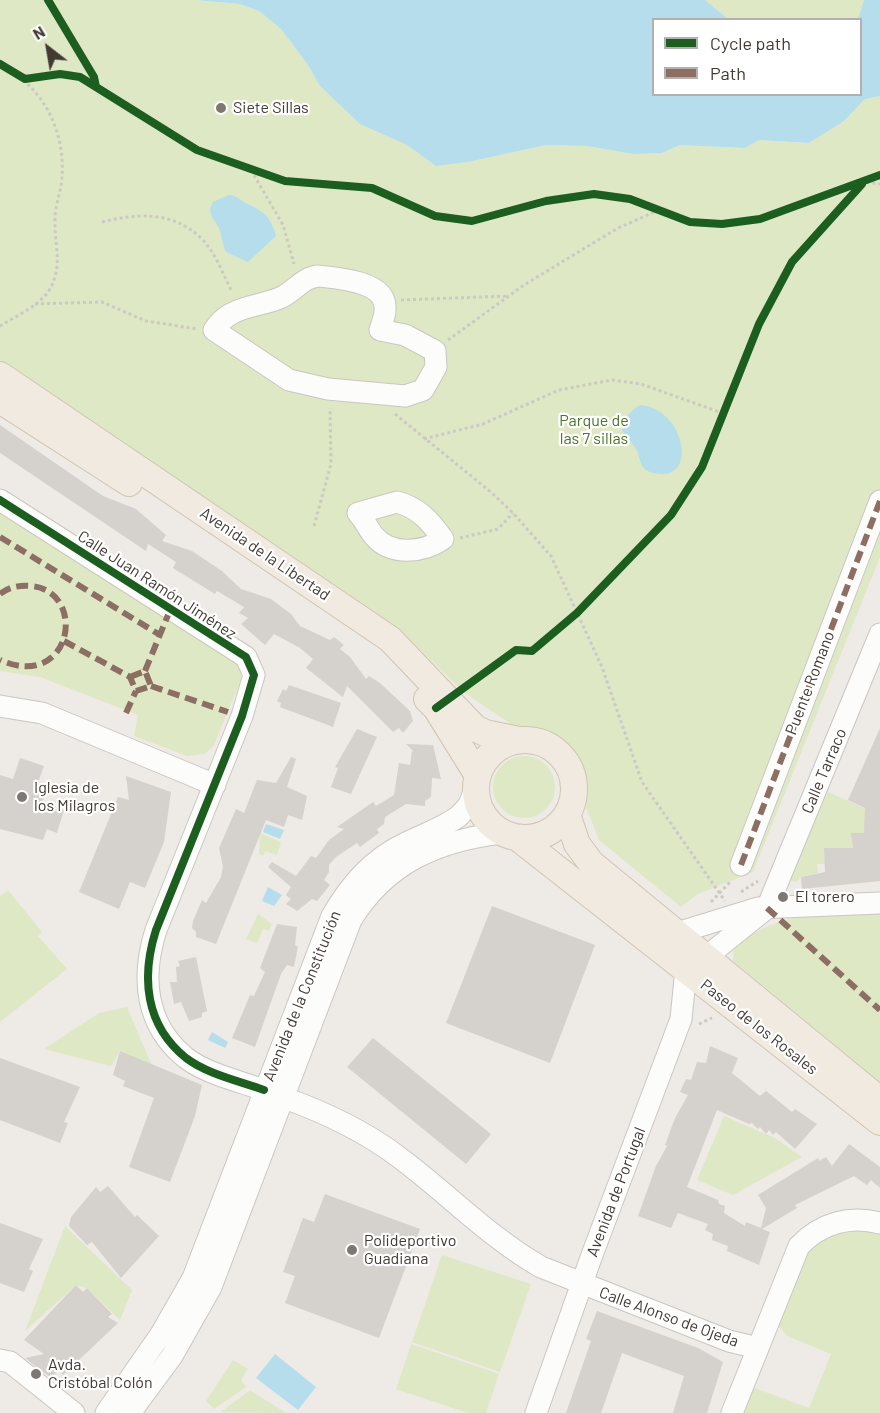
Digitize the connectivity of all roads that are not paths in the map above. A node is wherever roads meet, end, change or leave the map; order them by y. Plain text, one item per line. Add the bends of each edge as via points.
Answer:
1 (0, 375) edge
2 (377, 392) joint
3 (0, 400) edge
4 (0, 500) edge
5 (880, 501) edge
6 (880, 634) edge
7 (873, 677) edge
8 (0, 706) edge
9 (519, 740) junction
10 (476, 782) junction
11 (215, 785) junction
12 (567, 814) junction
13 (509, 835) junction
14 (741, 865) dead end
15 (880, 903) edge
16 (767, 908) junction
17 (678, 933) junction
18 (696, 963) junction
19 (273, 1094) junction
20 (880, 1100) edge
21 (880, 1122) edge
22 (880, 1223) edge
23 (581, 1284) junction
24 (758, 1348) junction
25 (0, 1360) edge
26 (74, 1413) edge
27 (106, 1413) edge
28 (130, 1413) edge
29 (536, 1413) edge
30 (732, 1413) edge

1 - 9 main road, Avenida de la Libertad via 390,639 475,728
2 - 2 street via 405,396 423,390 436,367 435,351 405,335 380,330 386,309 384,301 366,285 343,279 306,278 274,300 242,309 220,321 214,330 289,380 328,389
3 - 10 main road, Avenida de la Libertad via 352,628 436,708
4 - 11 street, Calle Juan Ramón Jiménez via 246,657 254,675
5 - 14 street, Puente Romano
6 - 7 street, Calle Tarraco
7 - 16 street, Calle Tarraco
8 - 11 street via 42,714
9 - 10 main road via 492,751
9 - 12 main road via 551,746 564,758 574,788
10 - 13 main road via 478,806 485,819
10 - 19 street, Avenida de la Constitución via 469,805 459,816 393,850 351,886 332,916
11 - 19 street, Calle Juan Ramón Jiménez via 148,956 149,996 165,1033 187,1059
12 - 13 main road via 548,833 531,838
12 - 17 main road, Paseo de los Rosales via 577,844 591,863
13 - 18 main road, Paseo de los Rosales via 639,931
13 - 19 street, Avenida de la Constitución via 476,836 434,849 394,870 366,895 351,920
15 - 16 street
16 - 17 street via 733,914
16 - 18 street
17 - 18 main road, Paseo de los Rosales
18 - 20 main road, Paseo de los Rosales
18 - 21 main road, Paseo de los Rosales
18 - 23 street, Avenida de Portugal via 681,1019
19 - 23 street, Calle Alonso de Ojeda via 342,1121 398,1156 530,1261
19 - 27 street, Avenida de la Constitución via 193,1278 161,1334
19 - 28 street, Avenida de la Constitución via 211,1287 172,1356
22 - 24 street via 850,1220 808,1236 792,1258
23 - 24 street, Calle Alonso de Ojeda via 729,1341
23 - 29 street, Avenida de Portugal
24 - 30 street
25 - 26 street via 10,1362

